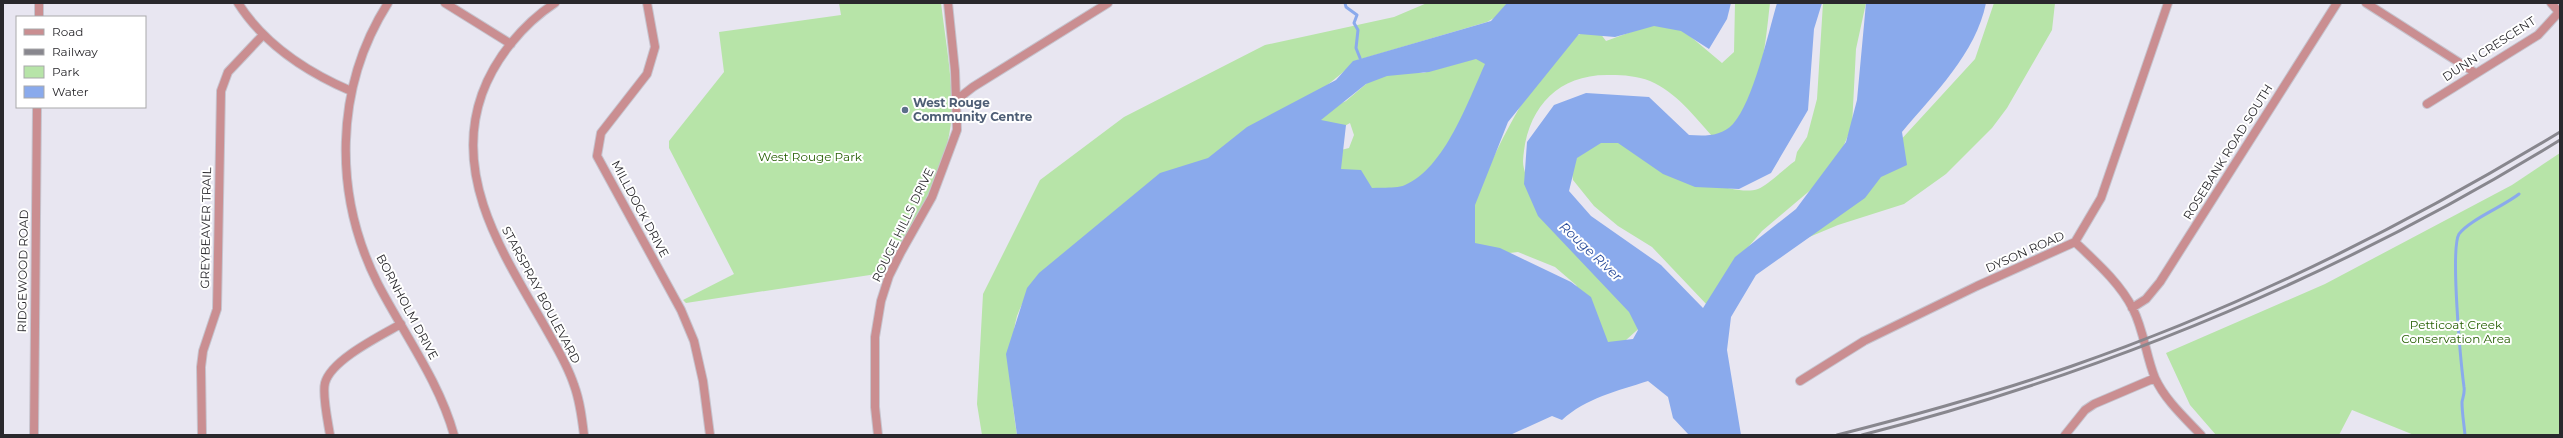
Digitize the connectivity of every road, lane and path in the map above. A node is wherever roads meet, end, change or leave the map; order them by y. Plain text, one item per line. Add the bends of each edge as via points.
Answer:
1 (40, 3) edge
2 (238, 3) edge
3 (388, 3) edge
4 (444, 3) edge
5 (555, 3) edge
6 (647, 3) edge
7 (948, 3) edge
8 (1108, 3) edge
9 (2168, 3) edge
10 (2337, 3) edge
11 (2366, 3) edge
12 (2551, 3) edge
13 (2560, 12) edge
14 (39, 16) edge
15 (263, 34) junction
16 (511, 44) junction
17 (2474, 72) junction
18 (351, 91) junction
19 (955, 101) junction
20 (2427, 104) dead end
21 (37, 108) edge
22 (2075, 242) junction
23 (2132, 308) junction
24 (401, 324) junction
25 (2155, 378) junction
26 (1800, 381) dead end
27 (34, 435) edge
28 (202, 435) edge
29 (330, 435) edge
30 (454, 435) edge
31 (584, 435) edge
32 (710, 435) edge
33 (878, 435) edge
34 (2065, 435) edge
35 (2201, 435) edge

1 - 14 street
2 - 15 street
3 - 18 street, BORNHOLM DRIVE via 372,32
4 - 16 street
5 - 16 street, STARSPRAY BOULEVARD via 540,13
6 - 32 street, MILLDOCK DRIVE via 655,47 647,74 601,133 597,156 681,310 694,341 703,381
7 - 19 street, ROUGE HILLS DRIVE via 955,71
8 - 19 street via 973,87
9 - 22 street, DYSON ROAD via 2101,198
10 - 23 street, ROSEBANK ROAD SOUTH via 2160,282 2146,298
11 - 17 street
12 - 13 street
13 - 17 street, DUNN CRESCENT via 2538,35
15 - 18 street via 300,65
15 - 28 street, GREYBEAVER TRAIL via 228,72 221,91 217,309 203,351 201,367
16 - 31 street, STARSPRAY BOULEVARD via 486,82 479,103 473,146 479,193 498,245 564,360 581,407
17 - 20 street, DUNN CRESCENT
18 - 24 street, BORNHOLM DRIVE via 346,133 346,164 354,217 364,252
19 - 33 street, ROUGE HILLS DRIVE via 957,130 945,167 932,197 889,276 881,301 875,337 875,407
21 - 27 street, RIDGEWOOD ROAD
22 - 23 street via 2103,268
22 - 26 street, DYSON ROAD via 1977,286 1864,342
23 - 25 street via 2142,331
24 - 29 street via 340,362 329,373 324,385
24 - 30 street, BORNHOLM DRIVE via 446,406
25 - 34 street via 2094,404 2085,410
25 - 35 street via 2164,394

